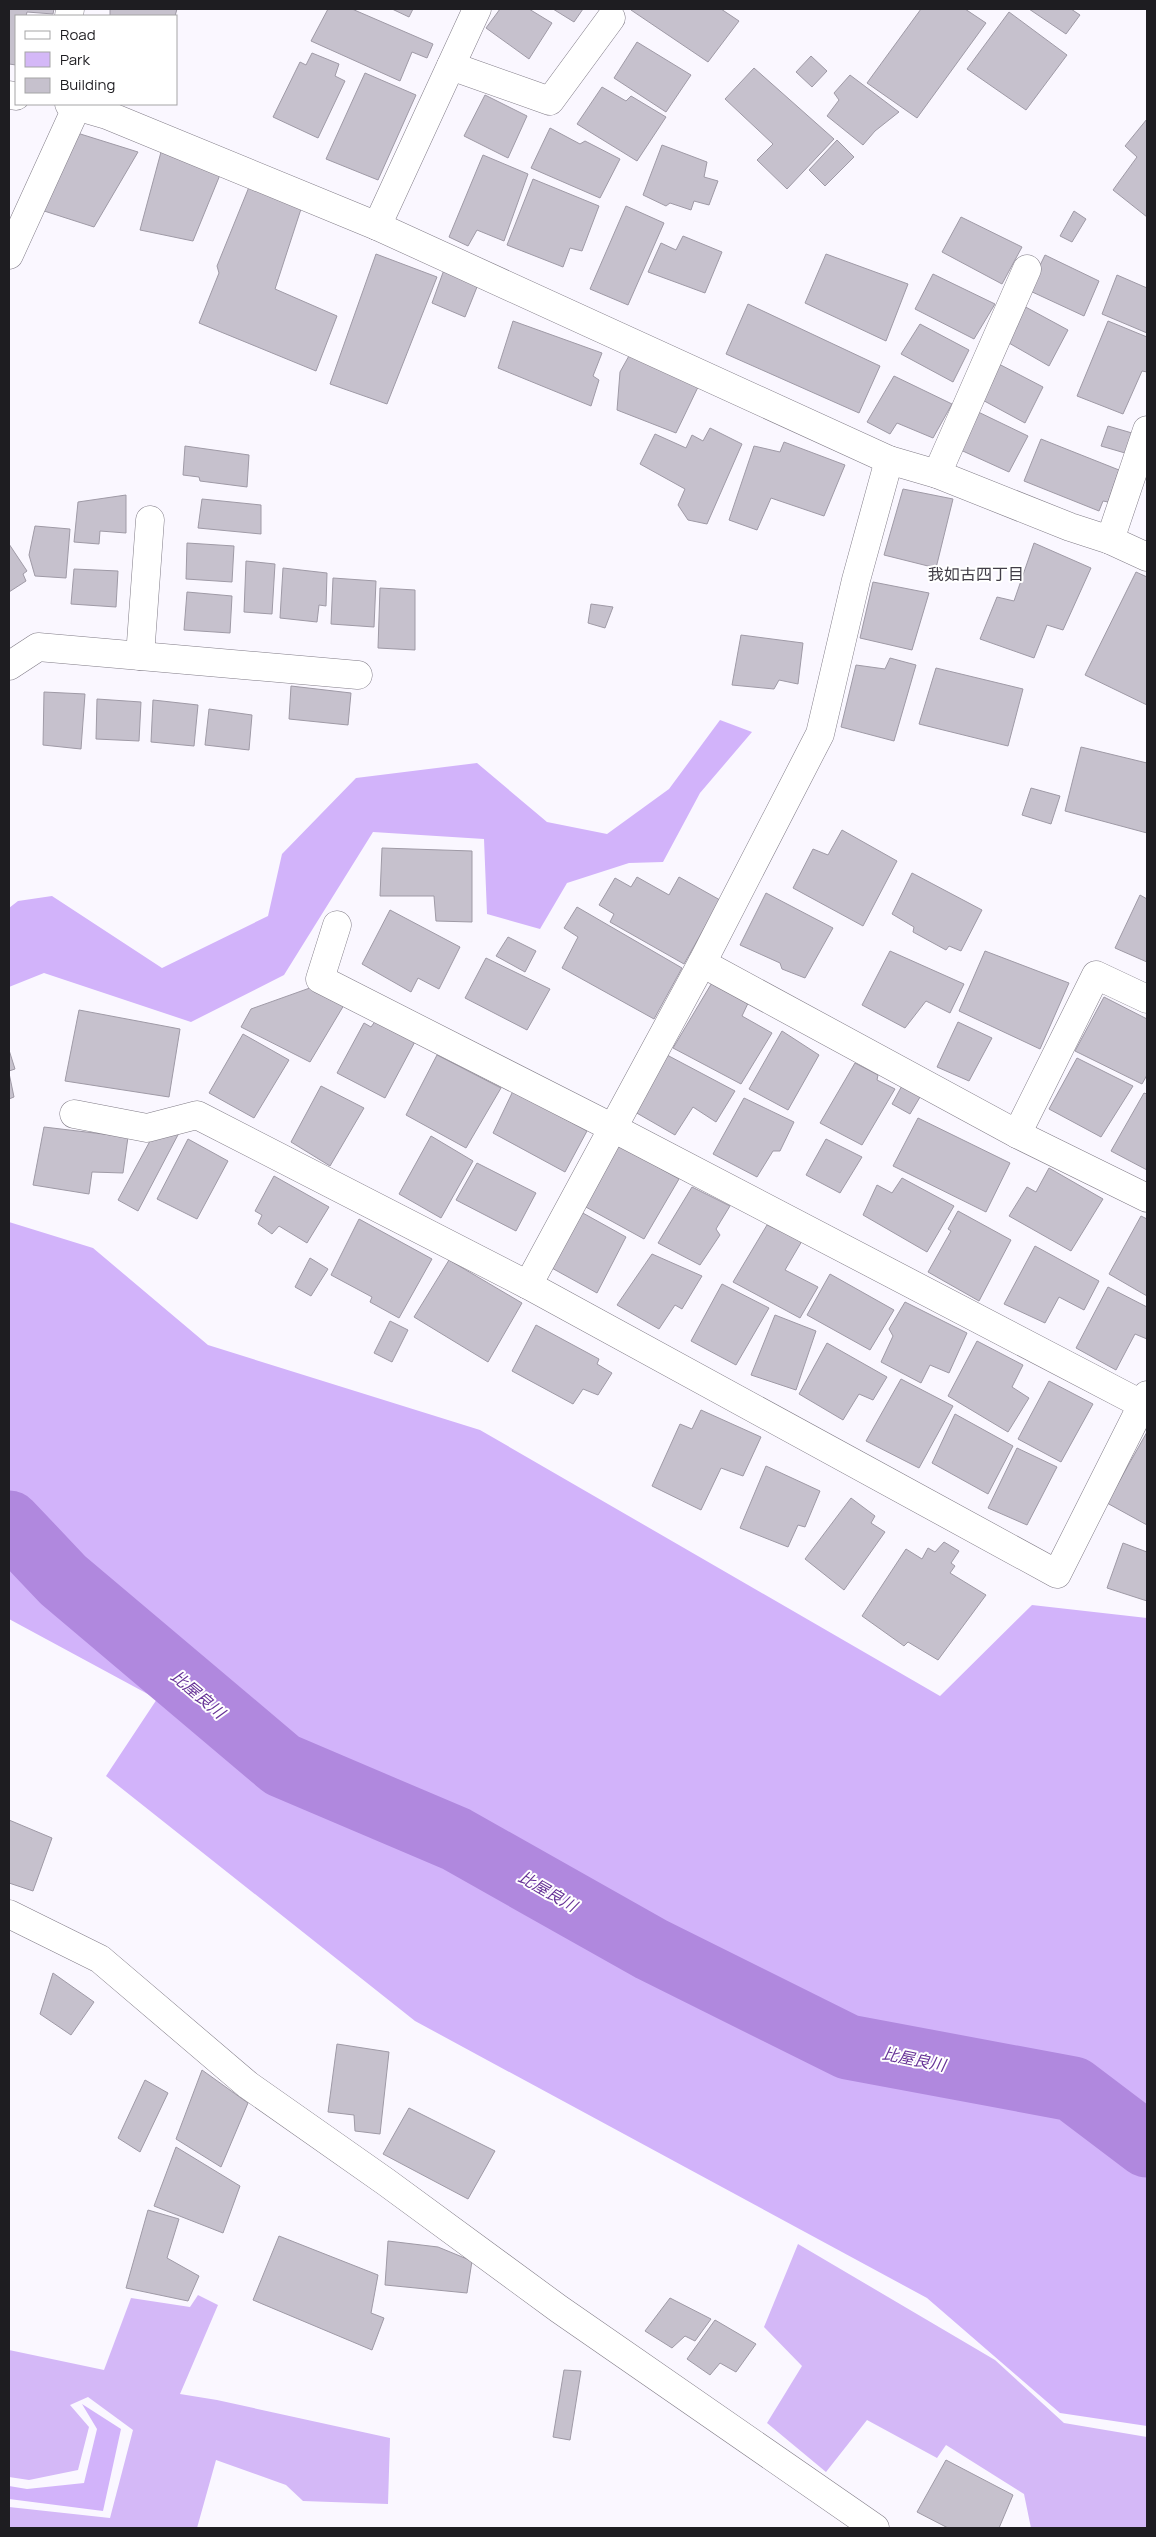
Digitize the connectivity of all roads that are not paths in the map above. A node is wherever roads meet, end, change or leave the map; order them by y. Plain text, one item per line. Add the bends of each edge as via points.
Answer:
1 (477, 9) edge
2 (611, 18) dead end
3 (451, 66) junction
4 (73, 105) edge
5 (377, 226) junction
6 (9, 255) edge
7 (1027, 269) dead end
8 (1147, 430) edge
9 (889, 460) junction
10 (937, 474) junction
11 (150, 520) dead end
12 (1110, 540) junction
13 (1147, 557) edge
14 (140, 656) junction
15 (9, 666) edge
16 (358, 675) dead end
17 (337, 925) dead end
18 (702, 963) junction
19 (1147, 999) edge
20 (74, 1114) dead end
21 (613, 1128) junction
22 (1018, 1134) junction
23 (1147, 1198) edge
24 (528, 1285) junction
25 (1146, 1402) edge
26 (9, 1914) edge
27 (875, 2528) edge

1 - 3 street
2 - 3 street via 550,101
3 - 5 street
4 - 5 street via 107,115
4 - 6 street
5 - 9 street
7 - 10 street
8 - 12 street
9 - 10 street
9 - 18 street via 856,580 820,734
10 - 12 street
11 - 14 street
12 - 13 street
14 - 15 street via 38,647
14 - 16 street
17 - 21 street via 320,979
18 - 21 street
18 - 22 street
19 - 22 street via 1096,976
20 - 24 street via 147,1128 197,1115
21 - 24 street
21 - 25 street
22 - 23 street
24 - 25 street via 1056,1574
26 - 27 street via 100,1959 248,2085 560,2309

